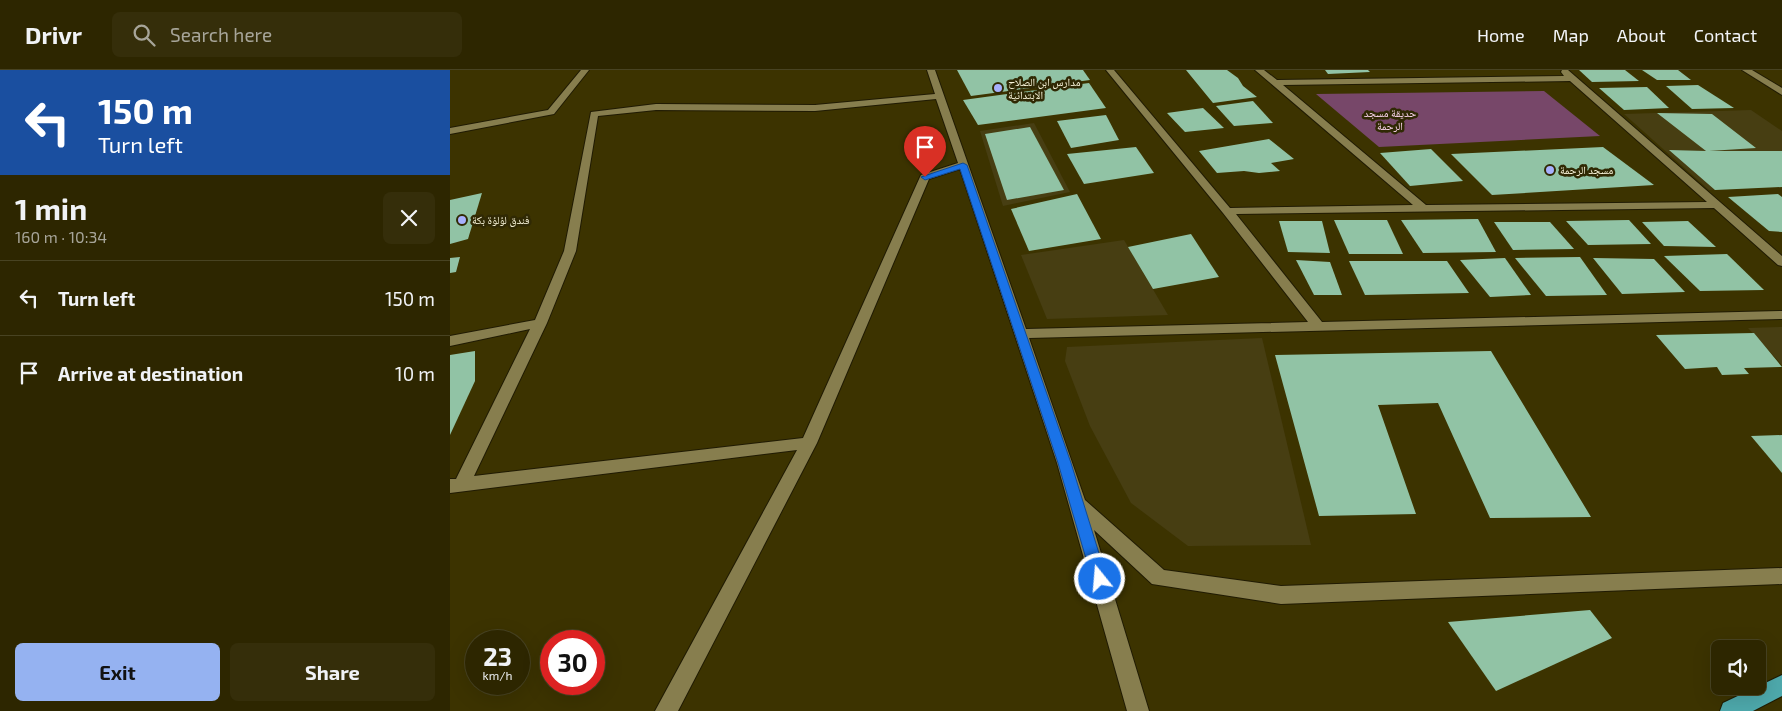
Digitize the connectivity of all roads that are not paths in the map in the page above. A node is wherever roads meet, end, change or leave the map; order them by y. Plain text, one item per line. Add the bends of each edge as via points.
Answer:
1 (585, 70) edge
2 (931, 70) edge
3 (1110, 70) edge
4 (1259, 70) edge
5 (1563, 70) edge
6 (1746, 70) edge
7 (1572, 78) junction
8 (1276, 83) junction
9 (1782, 92) edge
10 (940, 96) junction
11 (450, 131) edge
12 (963, 165) junction
13 (1718, 205) junction
14 (1423, 208) junction
15 (1228, 211) junction
16 (1782, 262) edge
17 (1782, 315) edge
18 (540, 323) junction
19 (1318, 326) junction
20 (1021, 334) junction
21 (450, 341) edge
22 (809, 443) junction
23 (456, 485) edge
24 (1077, 504) junction
25 (1782, 576) edge
26 (1782, 685) edge
27 (666, 711) edge
28 (1138, 711) edge
29 (1731, 711) edge

1 - 11 street via 551,112
2 - 10 street
3 - 15 street
4 - 8 street
5 - 7 street
6 - 9 street
7 - 8 street
7 - 13 street
8 - 14 street
10 - 12 street
10 - 18 street via 815,108 656,107 594,114 570,251
12 - 20 street
12 - 22 street via 925,177
13 - 14 street
13 - 16 street
14 - 15 street
15 - 19 street
17 - 19 street
18 - 21 street
18 - 23 street
19 - 20 street
20 - 24 street
22 - 23 street
22 - 27 street
24 - 25 street via 1159,578 1281,595
24 - 28 street
26 - 29 main road

